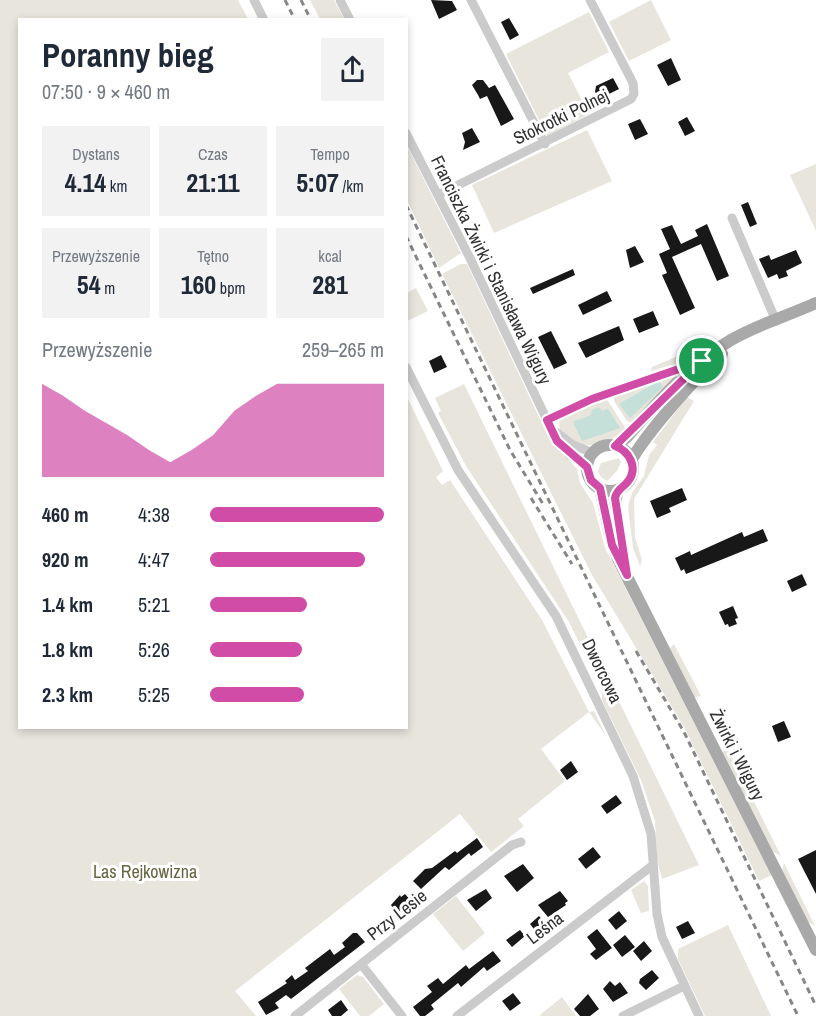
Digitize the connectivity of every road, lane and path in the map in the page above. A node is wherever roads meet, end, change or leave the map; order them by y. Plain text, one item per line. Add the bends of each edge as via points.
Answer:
1 (254, 0) edge
2 (340, 0) edge
3 (471, 0) edge
4 (590, 0) edge
5 (263, 18) edge
6 (349, 18) edge
7 (408, 138) edge
8 (545, 144) junction
9 (438, 195) junction
10 (732, 218) dead end
11 (816, 303) edge
12 (776, 321) junction
13 (702, 361) junction
14 (408, 371) edge
15 (547, 420) junction
16 (615, 446) junction
17 (593, 453) junction
18 (632, 461) junction
19 (587, 467) junction
20 (600, 488) junction
21 (617, 490) junction
22 (627, 575) junction
23 (521, 842) dead end
24 (653, 865) junction
25 (816, 950) edge
26 (360, 964) junction
27 (684, 986) junction
28 (295, 1016) edge
29 (402, 1016) edge
30 (457, 1016) edge
31 (623, 1016) edge
32 (699, 1016) edge

1 - 5 street
2 - 6 street
3 - 8 street
4 - 8 street, Stokrotki Polnej via 633,83 634,94 626,103
7 - 9 street, Franciszka Żwirki i Stanisława Wigury
8 - 9 street, Stokrotki Polnej
9 - 15 street, Franciszka Żwirki i Stanisława Wigury
10 - 12 street
11 - 12 main road
12 - 13 main road via 730,340
12 - 18 main road via 734,345 709,366 639,447
13 - 15 street via 600,396
13 - 16 main road
14 - 24 street, Dworcowa via 458,470 539,588 574,650 639,792 651,834
15 - 17 street via 568,442
15 - 19 street via 557,441
16 - 17 main road via 603,446
16 - 18 main road
17 - 19 main road
18 - 21 main road via 630,478
19 - 20 main road via 591,480
20 - 21 main road
20 - 22 main road, Żwirki i Wigury via 612,545
21 - 22 main road, Żwirki i Wigury via 615,516
22 - 25 main road, Żwirki i Wigury
23 - 26 street, Przy Lesie via 512,845
24 - 27 street, Dworcowa via 660,931
24 - 30 street, Leśna
26 - 28 street, Przy Lesie
26 - 29 street
27 - 31 street
27 - 32 street, Dworcowa

